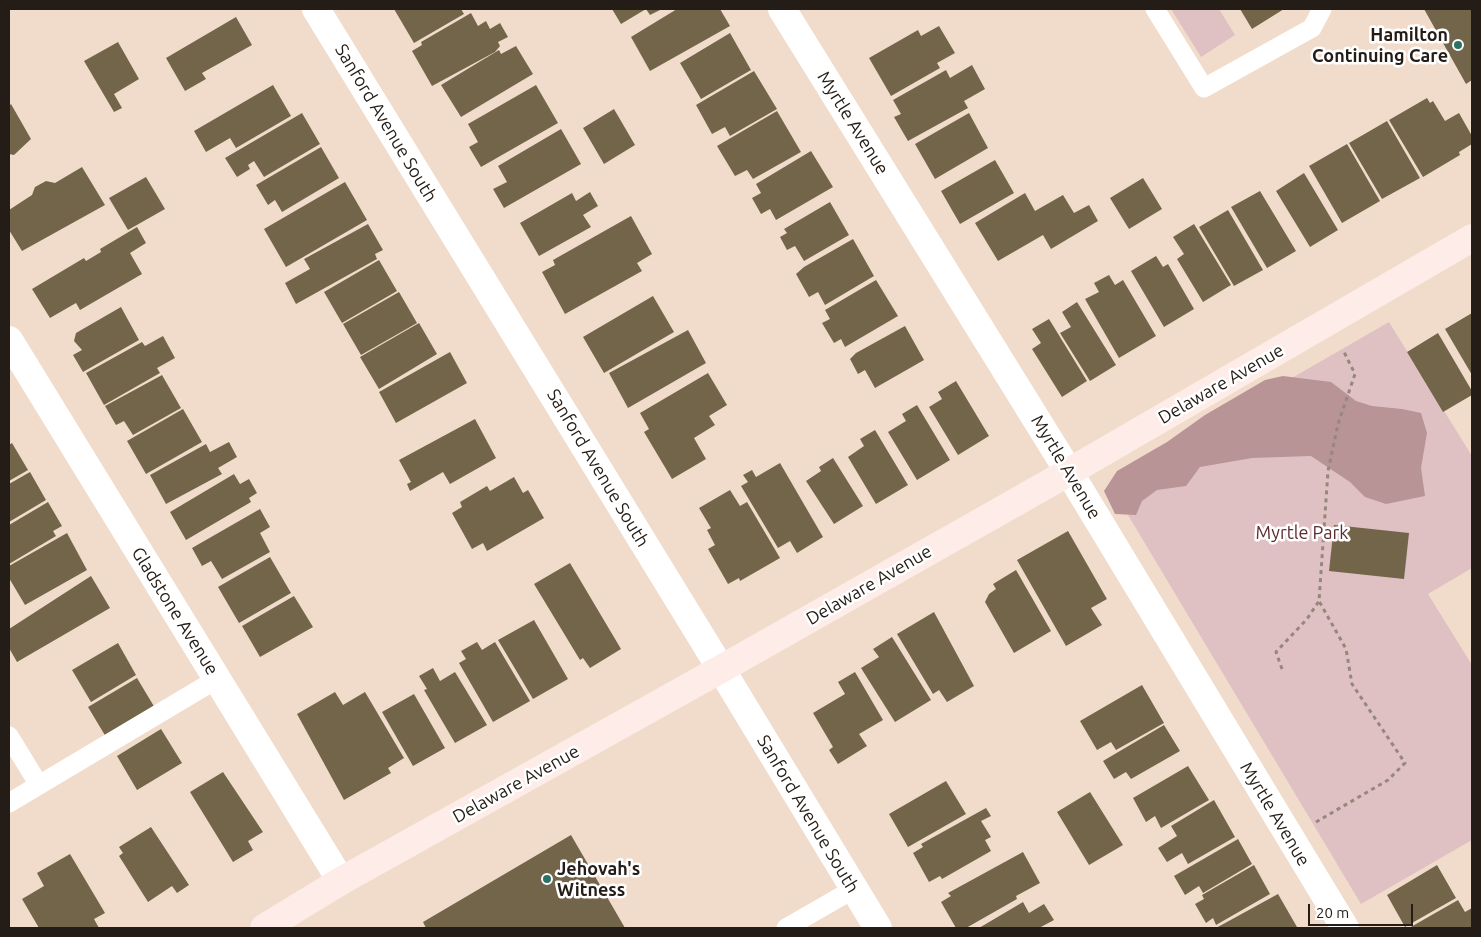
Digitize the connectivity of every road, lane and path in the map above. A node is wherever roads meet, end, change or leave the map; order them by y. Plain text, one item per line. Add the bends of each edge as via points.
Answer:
1 (316, 9) edge
2 (782, 9) edge
3 (1155, 9) edge
4 (1322, 9) edge
5 (1472, 238) edge
6 (1328, 322) junction
7 (9, 340) edge
8 (1069, 472) junction
9 (1319, 601) junction
10 (721, 669) junction
11 (1282, 669) dead end
12 (216, 679) junction
13 (9, 736) edge
14 (38, 785) junction
15 (9, 803) edge
16 (1290, 837) junction
17 (341, 882) junction
18 (854, 889) junction
19 (264, 928) edge
20 (786, 928) edge
21 (878, 928) edge
22 (1345, 928) edge

1 - 10 street, Sanford Avenue South
2 - 8 street, Myrtle Avenue
3 - 4 lane via 1204,88 1312,28
5 - 6 street, Delaware Avenue
6 - 8 street, Delaware Avenue
6 - 9 path via 1355,374 1338,424 1328,471
7 - 12 street, Gladstone Avenue
8 - 10 street, Delaware Avenue
8 - 16 street, Myrtle Avenue
9 - 11 path via 1276,652
9 - 16 path via 1346,649 1352,684 1405,763 1388,780
10 - 17 street, Delaware Avenue
10 - 18 street, Sanford Avenue South
12 - 14 lane
12 - 17 street, Gladstone Avenue
13 - 14 lane
14 - 15 lane
16 - 22 street, Myrtle Avenue
17 - 19 street, Delaware Avenue
18 - 20 lane
18 - 21 street, Sanford Avenue South

